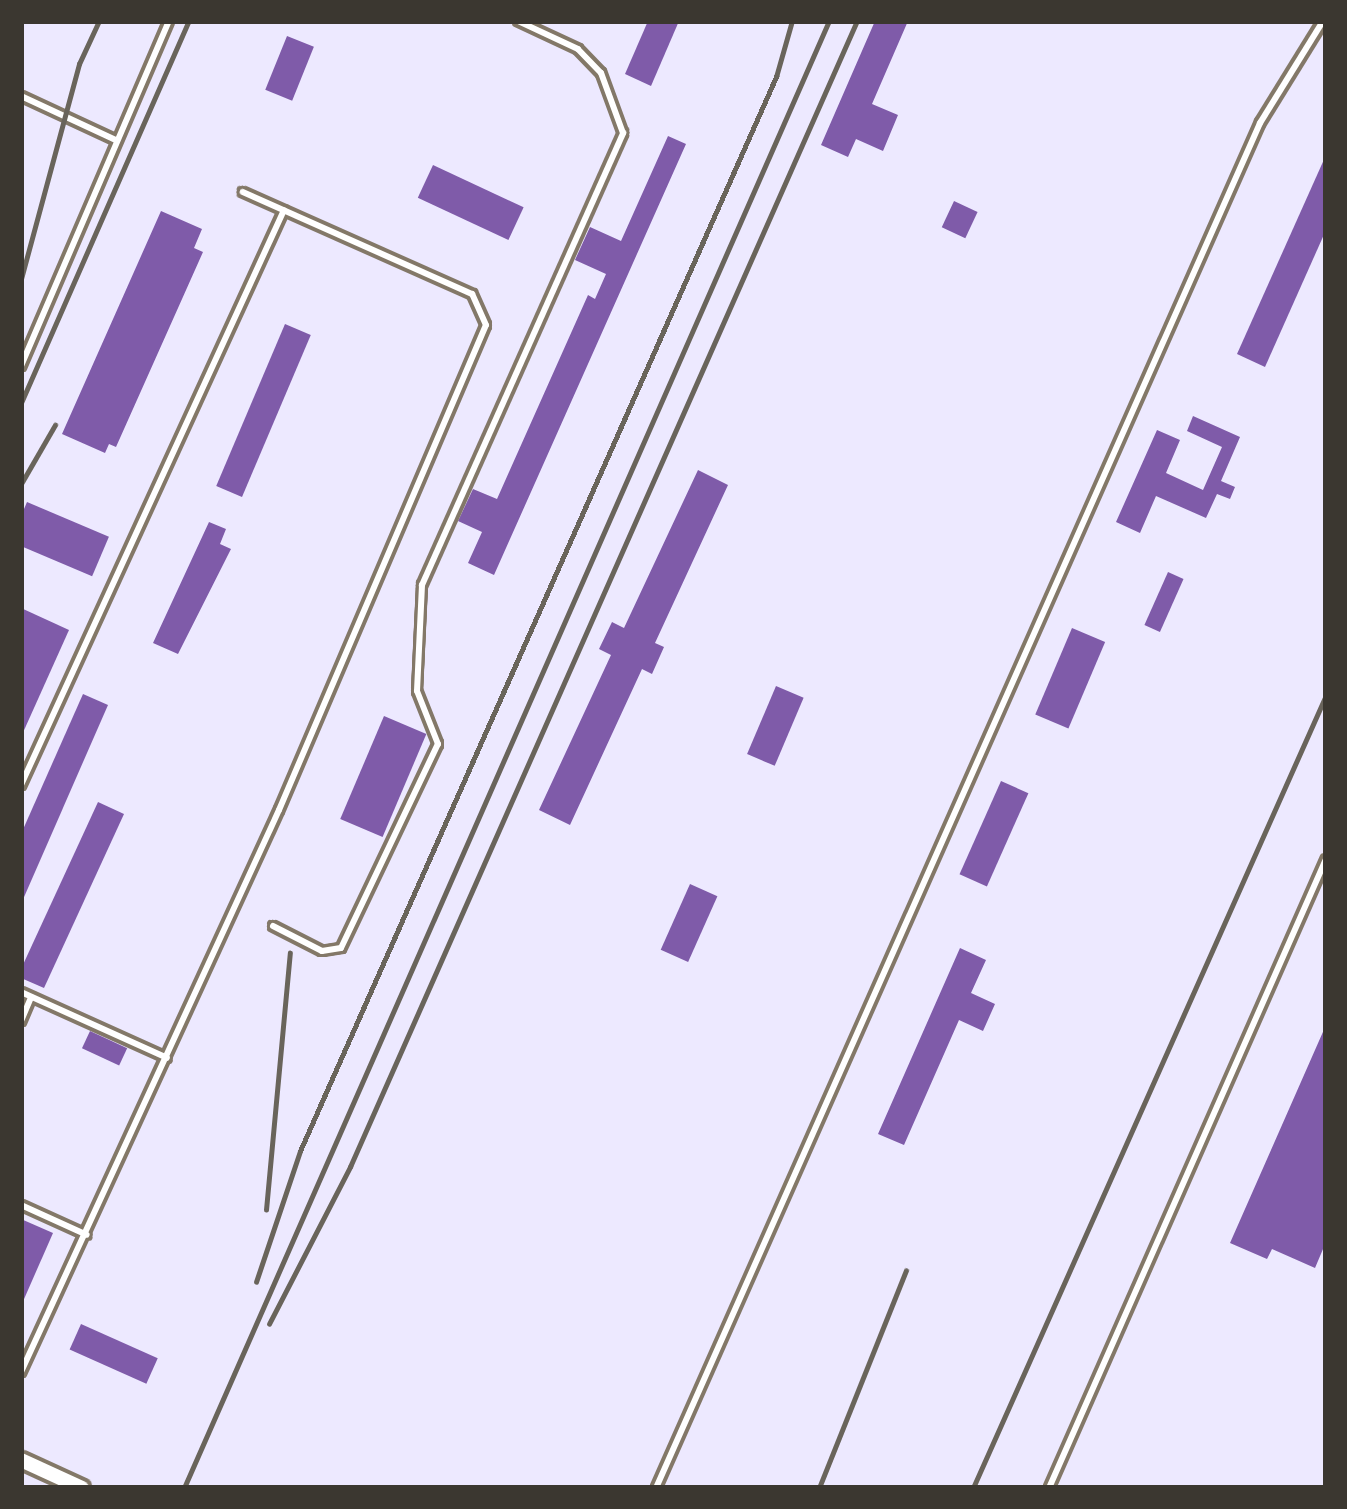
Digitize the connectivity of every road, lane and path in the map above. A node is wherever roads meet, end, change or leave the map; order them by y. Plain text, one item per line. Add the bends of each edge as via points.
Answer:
1 (169, 21) edge
2 (518, 21) edge
3 (1323, 21) edge
4 (21, 96) edge
5 (116, 140) junction
6 (244, 192) dead end
7 (284, 210) junction
8 (21, 367) edge
9 (21, 785) edge
10 (1326, 859) edge
11 (273, 926) dead end
12 (21, 992) edge
13 (31, 997) junction
14 (21, 1021) edge
15 (167, 1058) junction
16 (21, 1205) edge
17 (87, 1235) junction
18 (21, 1372) edge
19 (21, 1460) edge
20 (82, 1488) edge
21 (656, 1488) edge
22 (1049, 1488) edge

1 - 5 lane
2 - 11 lane via 578,49 601,73 622,133 422,585 417,691 438,743 340,948 322,951
3 - 21 lane via 1260,123
4 - 5 lane
5 - 8 lane
6 - 7 lane
7 - 9 lane
7 - 15 lane via 472,294 484,307 485,325
10 - 22 lane
12 - 13 lane
13 - 14 lane
13 - 15 lane
15 - 17 lane
16 - 17 lane
17 - 18 lane
19 - 20 street

